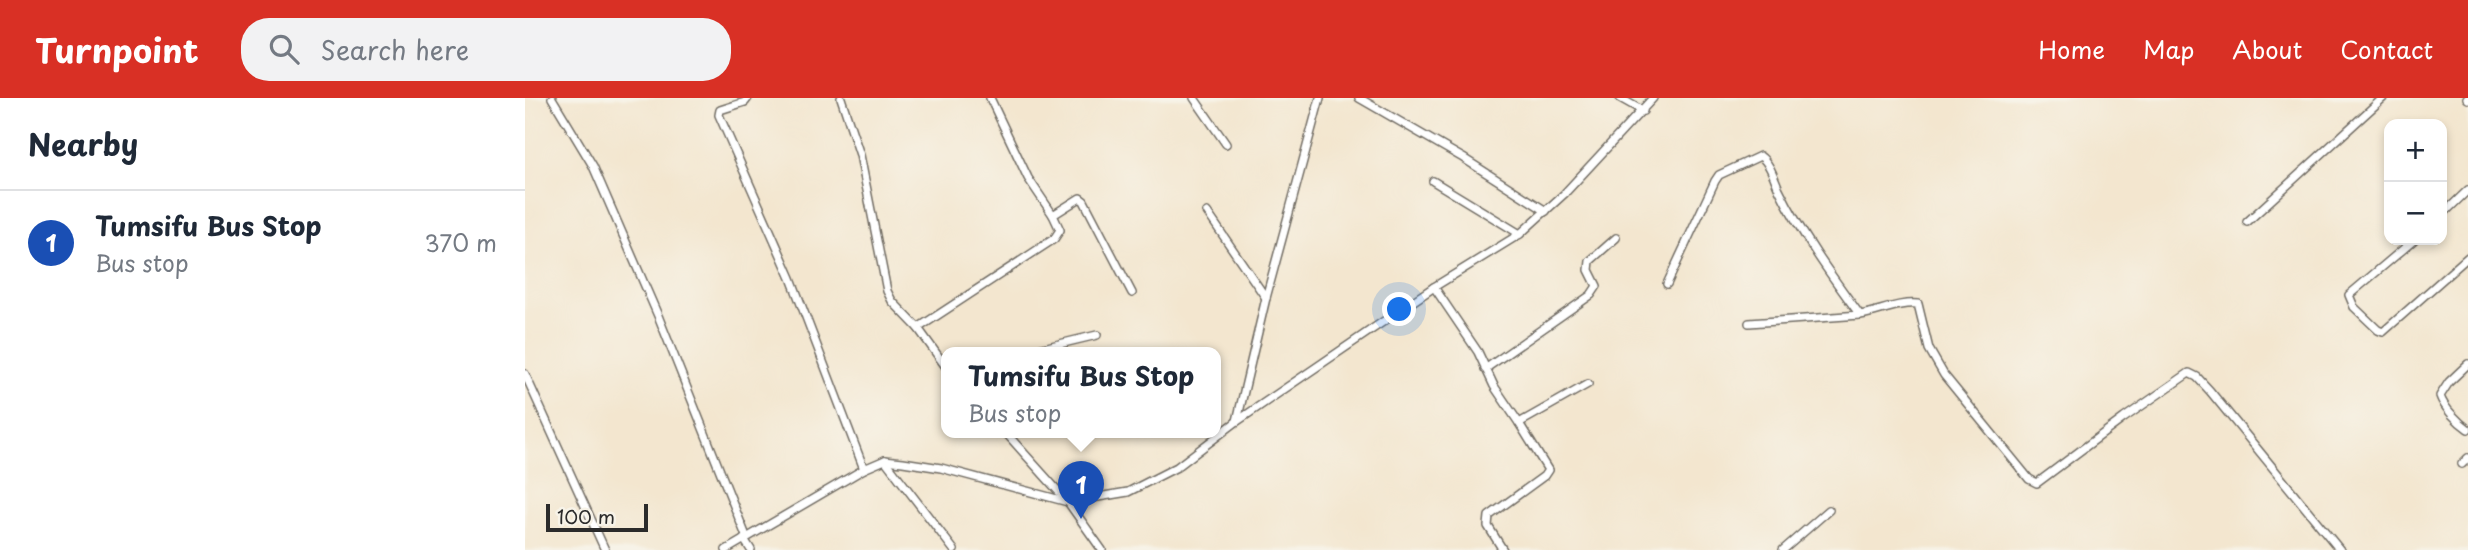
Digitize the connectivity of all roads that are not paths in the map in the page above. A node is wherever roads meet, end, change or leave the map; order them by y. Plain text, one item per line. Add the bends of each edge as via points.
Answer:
1 (552, 98) edge
2 (748, 98) edge
3 (841, 98) edge
4 (990, 98) edge
5 (1194, 98) edge
6 (1320, 98) edge
7 (1359, 98) edge
8 (1621, 98) edge
9 (1653, 98) edge
10 (2383, 98) edge
11 (1643, 111) junction
12 (1226, 144) dead end
13 (1433, 181) dead end
14 (2468, 190) edge
15 (2447, 210) edge
16 (1546, 211) junction
17 (1207, 212) dead end
18 (1053, 215) junction
19 (2247, 222) dead end
20 (1520, 234) junction
21 (1616, 239) dead end
22 (2408, 245) edge
23 (2468, 257) edge
24 (1667, 284) dead end
25 (1434, 287) junction
26 (1132, 293) dead end
27 (1266, 298) junction
28 (1860, 314) junction
29 (1749, 323) dead end
30 (918, 328) junction
31 (1097, 335) dead end
32 (1047, 347) edge
33 (941, 360) edge
34 (2468, 364) edge
35 (1485, 369) junction
36 (525, 374) edge
37 (1588, 384) dead end
38 (1237, 422) junction
39 (1519, 423) junction
40 (2468, 429) edge
41 (1221, 434) edge
42 (1010, 438) edge
43 (1216, 438) edge
44 (885, 460) junction
45 (864, 469) junction
46 (1068, 502) junction
47 (1829, 510) dead end
48 (745, 538) junction
49 (605, 550) edge
50 (726, 550) edge
51 (751, 550) edge
52 (954, 550) edge
53 (1102, 550) edge
54 (1503, 550) edge
55 (1783, 550) edge
56 (2340, 550) edge

1 - 48 street via 593,166 664,330
2 - 45 street via 720,110 719,115 791,278
3 - 30 street via 860,155 883,278 891,301
4 - 18 street via 1028,178
5 - 12 street
6 - 27 street
7 - 16 street
8 - 11 street
9 - 11 street
10 - 19 street
11 - 16 street
13 - 20 street
14 - 15 street
16 - 20 street
17 - 27 street
18 - 26 street via 1075,200 1084,201
18 - 30 street via 1060,230 1054,239
20 - 25 street
21 - 35 street via 1590,261 1597,286 1591,295
22 - 23 street via 2349,295 2354,307 2378,330 2383,331
24 - 28 street via 1719,175 1760,156 1820,260
25 - 35 street
25 - 38 street
27 - 38 street
28 - 29 street
28 - 56 street via 1918,304 1929,349 1944,375 2036,483 2189,373
30 - 33 street
31 - 32 street
34 - 40 street via 2440,396
35 - 39 street
36 - 49 street
37 - 39 street
38 - 41 street
39 - 54 street via 1548,470 1489,516 1488,526
42 - 46 street
43 - 46 street via 1177,467 1128,492
44 - 45 street
44 - 46 street via 941,468
44 - 52 street
45 - 48 street
46 - 53 street
47 - 55 street
48 - 50 street
48 - 51 street

